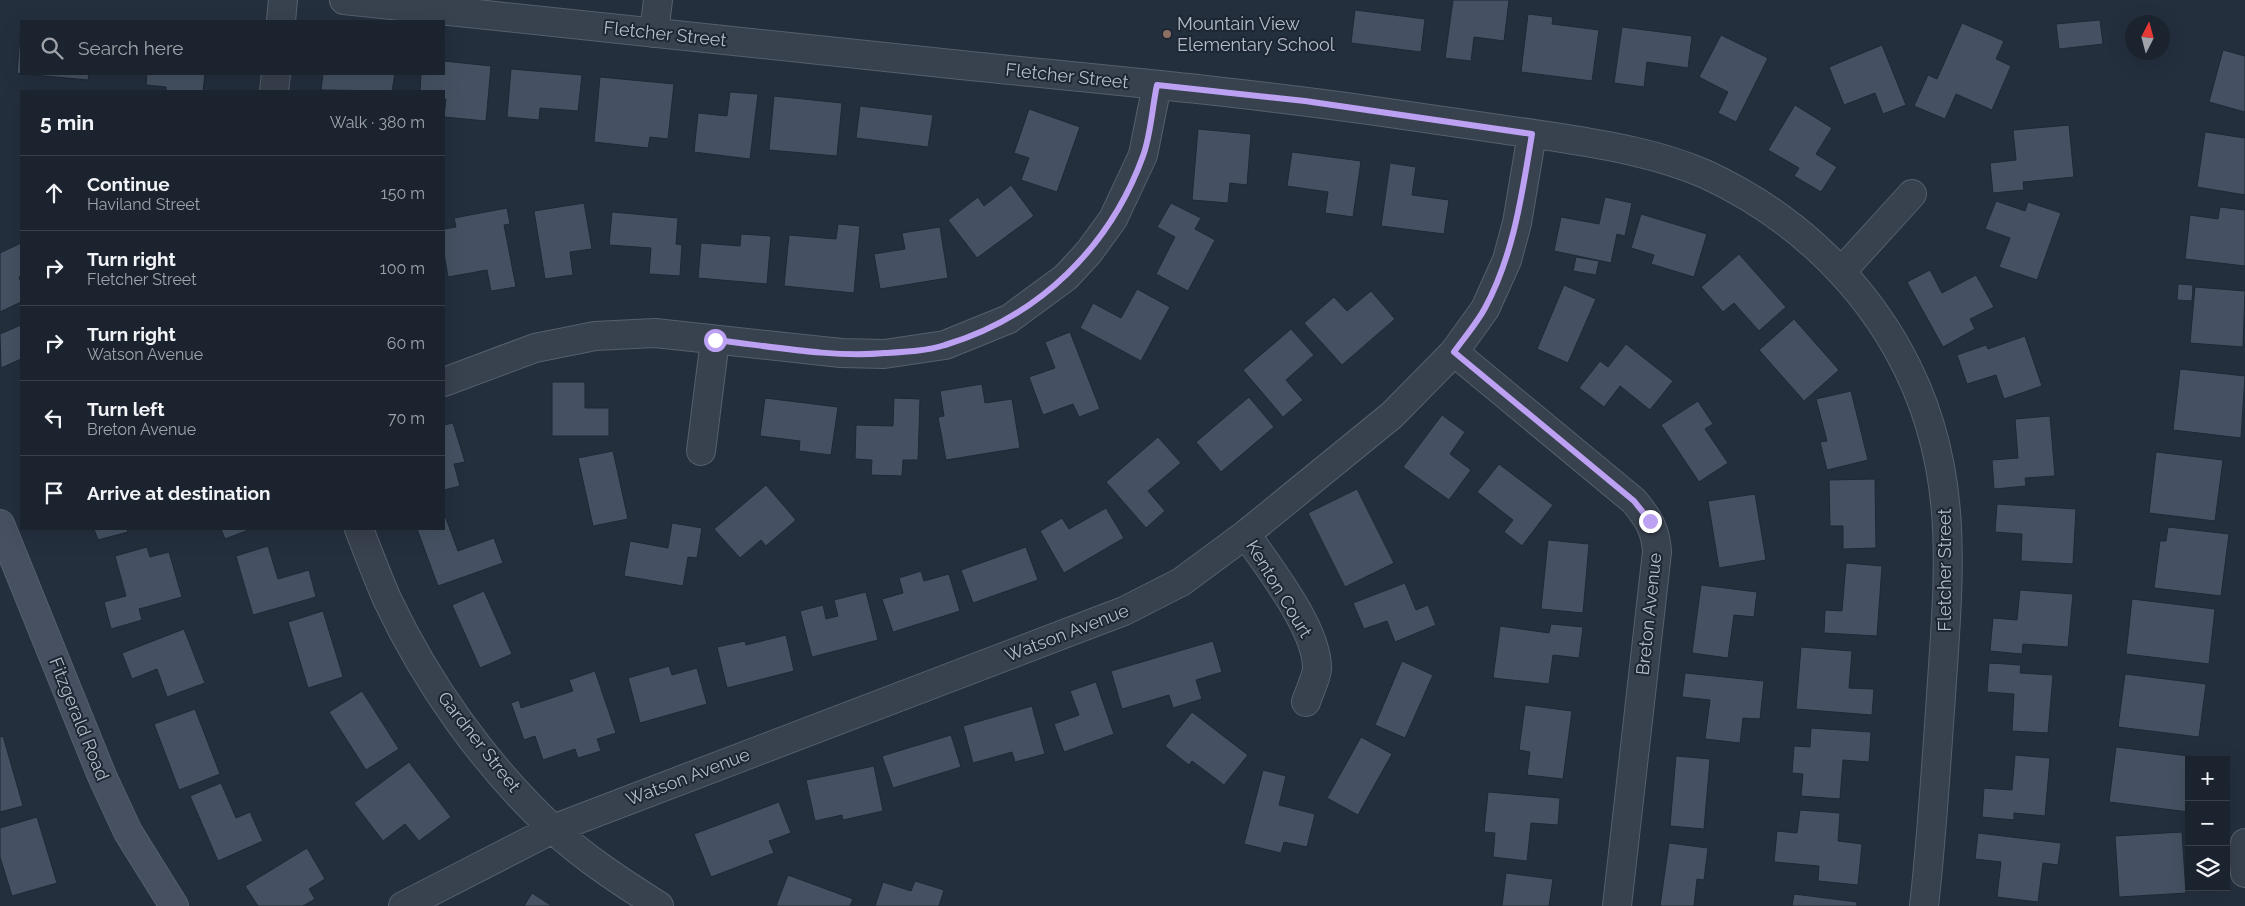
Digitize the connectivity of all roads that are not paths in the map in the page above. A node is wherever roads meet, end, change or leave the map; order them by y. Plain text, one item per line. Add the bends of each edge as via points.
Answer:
1 (284, 0) edge
2 (344, 0) edge
3 (658, 0) edge
4 (281, 20) edge
5 (654, 33) junction
6 (276, 75) edge
7 (1157, 85) junction
8 (274, 90) edge
9 (1532, 134) junction
10 (1912, 194) dead end
11 (1842, 272) junction
12 (715, 340) junction
13 (1454, 352) junction
14 (445, 382) edge
15 (701, 451) dead end
16 (0, 524) edge
17 (358, 530) edge
18 (1246, 534) junction
19 (1306, 702) dead end
20 (553, 829) junction
21 (2245, 843) edge
22 (2245, 873) edge
23 (174, 906) edge
24 (403, 906) edge
25 (659, 906) edge
26 (1617, 906) edge
27 (1924, 906) edge

1 - 4 street
2 - 5 street, Fletcher Street
3 - 5 street
5 - 7 street, Fletcher Street
6 - 8 street
7 - 9 street, Fletcher Street via 1305,101
7 - 12 street via 1143,155 1113,219 1066,277 1009,319 945,345 884,354 841,353
9 - 11 street, Fletcher Street via 1629,149 1704,174 1775,213 1812,242
9 - 13 street, Watson Avenue via 1517,223 1507,260 1485,309
10 - 11 street
11 - 27 street, Fletcher Street via 1888,334 1918,391 1938,456 1948,515 1949,575 1932,842
12 - 14 street via 655,333 594,336 535,348
12 - 15 street
13 - 18 street, Watson Avenue via 1392,415
13 - 26 street, Breton Avenue via 1634,501 1650,521 1656,538
16 - 23 main road, Fitzgerald Road via 106,784 128,832
17 - 20 street, Gardner Street via 388,600 433,684 493,764
18 - 19 street, Kenton Court via 1285,591 1312,640 1317,670
18 - 20 street, Watson Avenue via 1182,582 1124,611
20 - 24 street, Watson Avenue
20 - 25 street, Gardner Street via 617,879
21 - 22 street via 2242,852

